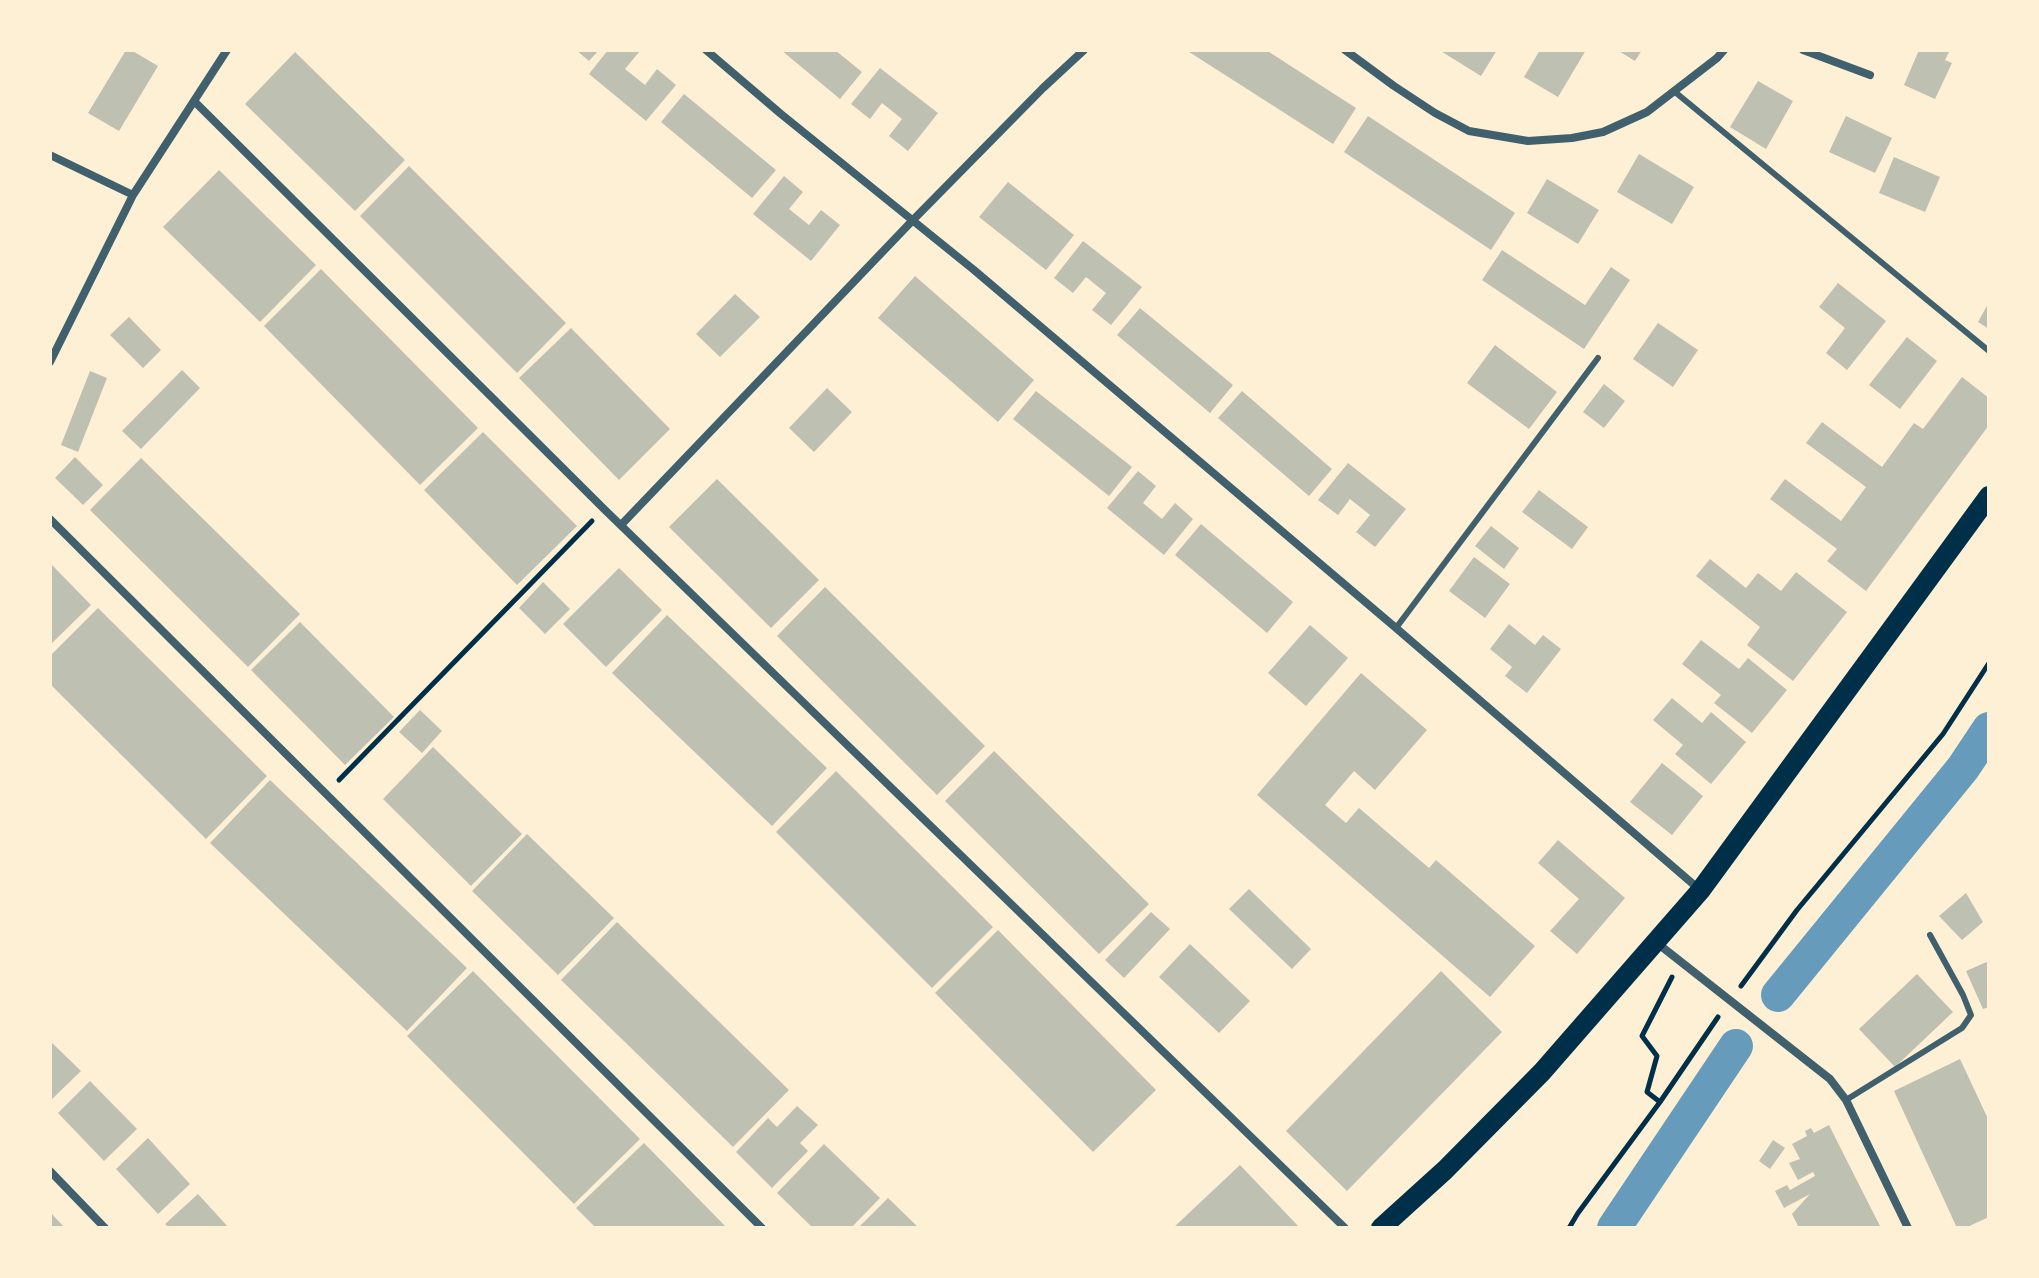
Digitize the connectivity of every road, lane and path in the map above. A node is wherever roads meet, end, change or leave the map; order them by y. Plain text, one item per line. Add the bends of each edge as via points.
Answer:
1 (227, 50) edge
2 (706, 50) edge
3 (1084, 50) edge
4 (1345, 50) edge
5 (1724, 50) edge
6 (1803, 50) edge
7 (1870, 75) dead end
8 (1675, 92) junction
9 (194, 101) junction
10 (50, 155) edge
11 (133, 195) junction
12 (912, 221) junction
13 (1989, 351) edge
14 (1598, 358) dead end
15 (50, 362) edge
16 (1989, 496) edge
17 (604, 509) junction
18 (50, 519) edge
19 (622, 524) junction
20 (1396, 628) junction
21 (1989, 663) edge
22 (325, 794) junction
23 (1700, 891) junction
24 (1930, 935) dead end
25 (1657, 942) junction
26 (1680, 962) junction
27 (1734, 996) dead end
28 (1725, 1008) dead end
29 (1846, 1100) junction
30 (1660, 1102) junction
31 (50, 1171) edge
32 (105, 1228) edge
33 (762, 1228) edge
34 (1345, 1228) edge
35 (1381, 1228) edge
36 (1569, 1228) edge
37 (1908, 1228) edge

1 - 9 street
2 - 12 street
3 - 12 street
4 - 8 street via 1469,131 1528,141 1603,132
5 - 8 street
6 - 7 street
8 - 13 lane
9 - 11 street
9 - 17 street
10 - 11 street
11 - 15 street
12 - 19 street
12 - 20 street
14 - 20 lane
16 - 23 main road
17 - 19 street
17 - 22 path
18 - 22 street
19 - 34 street
20 - 23 street
21 - 27 path via 1943,734 1797,910
22 - 33 street
23 - 25 main road
24 - 29 lane via 1971,1015 1962,1028
25 - 26 street
25 - 35 main road via 1542,1072
26 - 29 street via 1819,1068
26 - 30 path via 1642,1036 1657,1056 1647,1092
28 - 30 path
29 - 37 street
30 - 36 path
31 - 32 street

